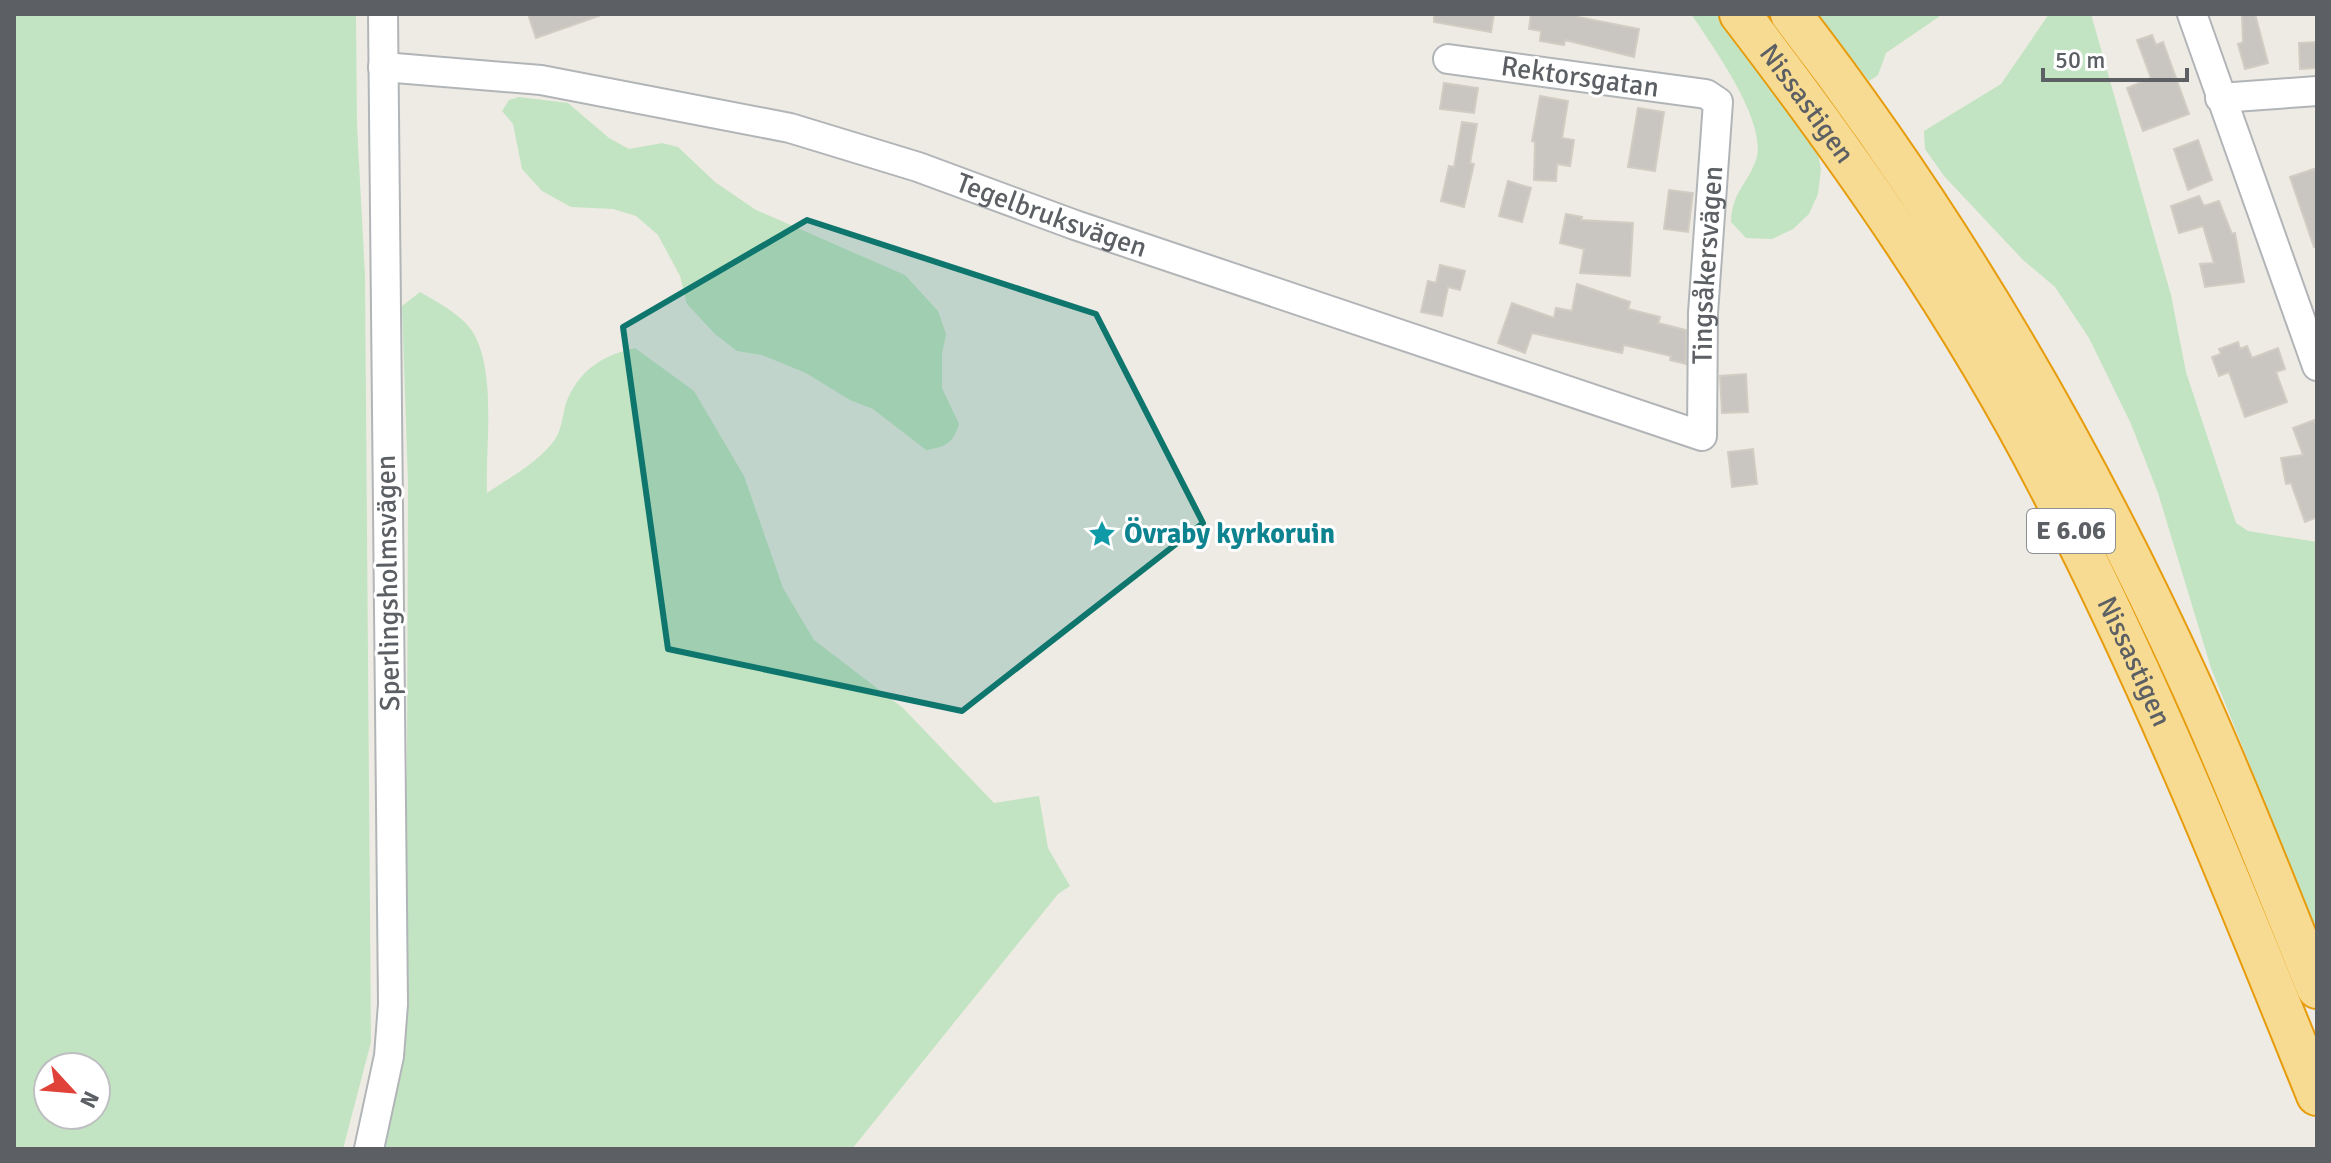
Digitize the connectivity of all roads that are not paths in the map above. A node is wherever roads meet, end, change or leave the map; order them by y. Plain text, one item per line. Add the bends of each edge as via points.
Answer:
1 (383, 14) edge
2 (1740, 14) edge
3 (1791, 14) edge
4 (2192, 14) edge
5 (1448, 59) dead end
6 (383, 67) junction
7 (2317, 91) edge
8 (1713, 97) joint
9 (2220, 98) junction
10 (2317, 366) edge
11 (1702, 436) joint
12 (2317, 988) edge
13 (2317, 1095) edge
14 (369, 1149) edge

1 - 6 street, Sperlingsholmsvägen
2 - 13 highway, Nissastigen / E 6.06 via 1910,250 2048,483 2153,700
3 - 12 highway, Nissastigen / E 6.06 via 1904,168 1978,281 2083,464 2192,687
4 - 9 street
5 - 8 street, Rektorsgatan
6 - 11 street, Tegelbruksvägen via 541,80 790,128 918,167
6 - 14 street, Sperlingsholmsvägen via 393,1004 389,1056
7 - 9 street
8 - 11 street, Tingsåkersvägen via 1718,102 1703,313
9 - 10 street

